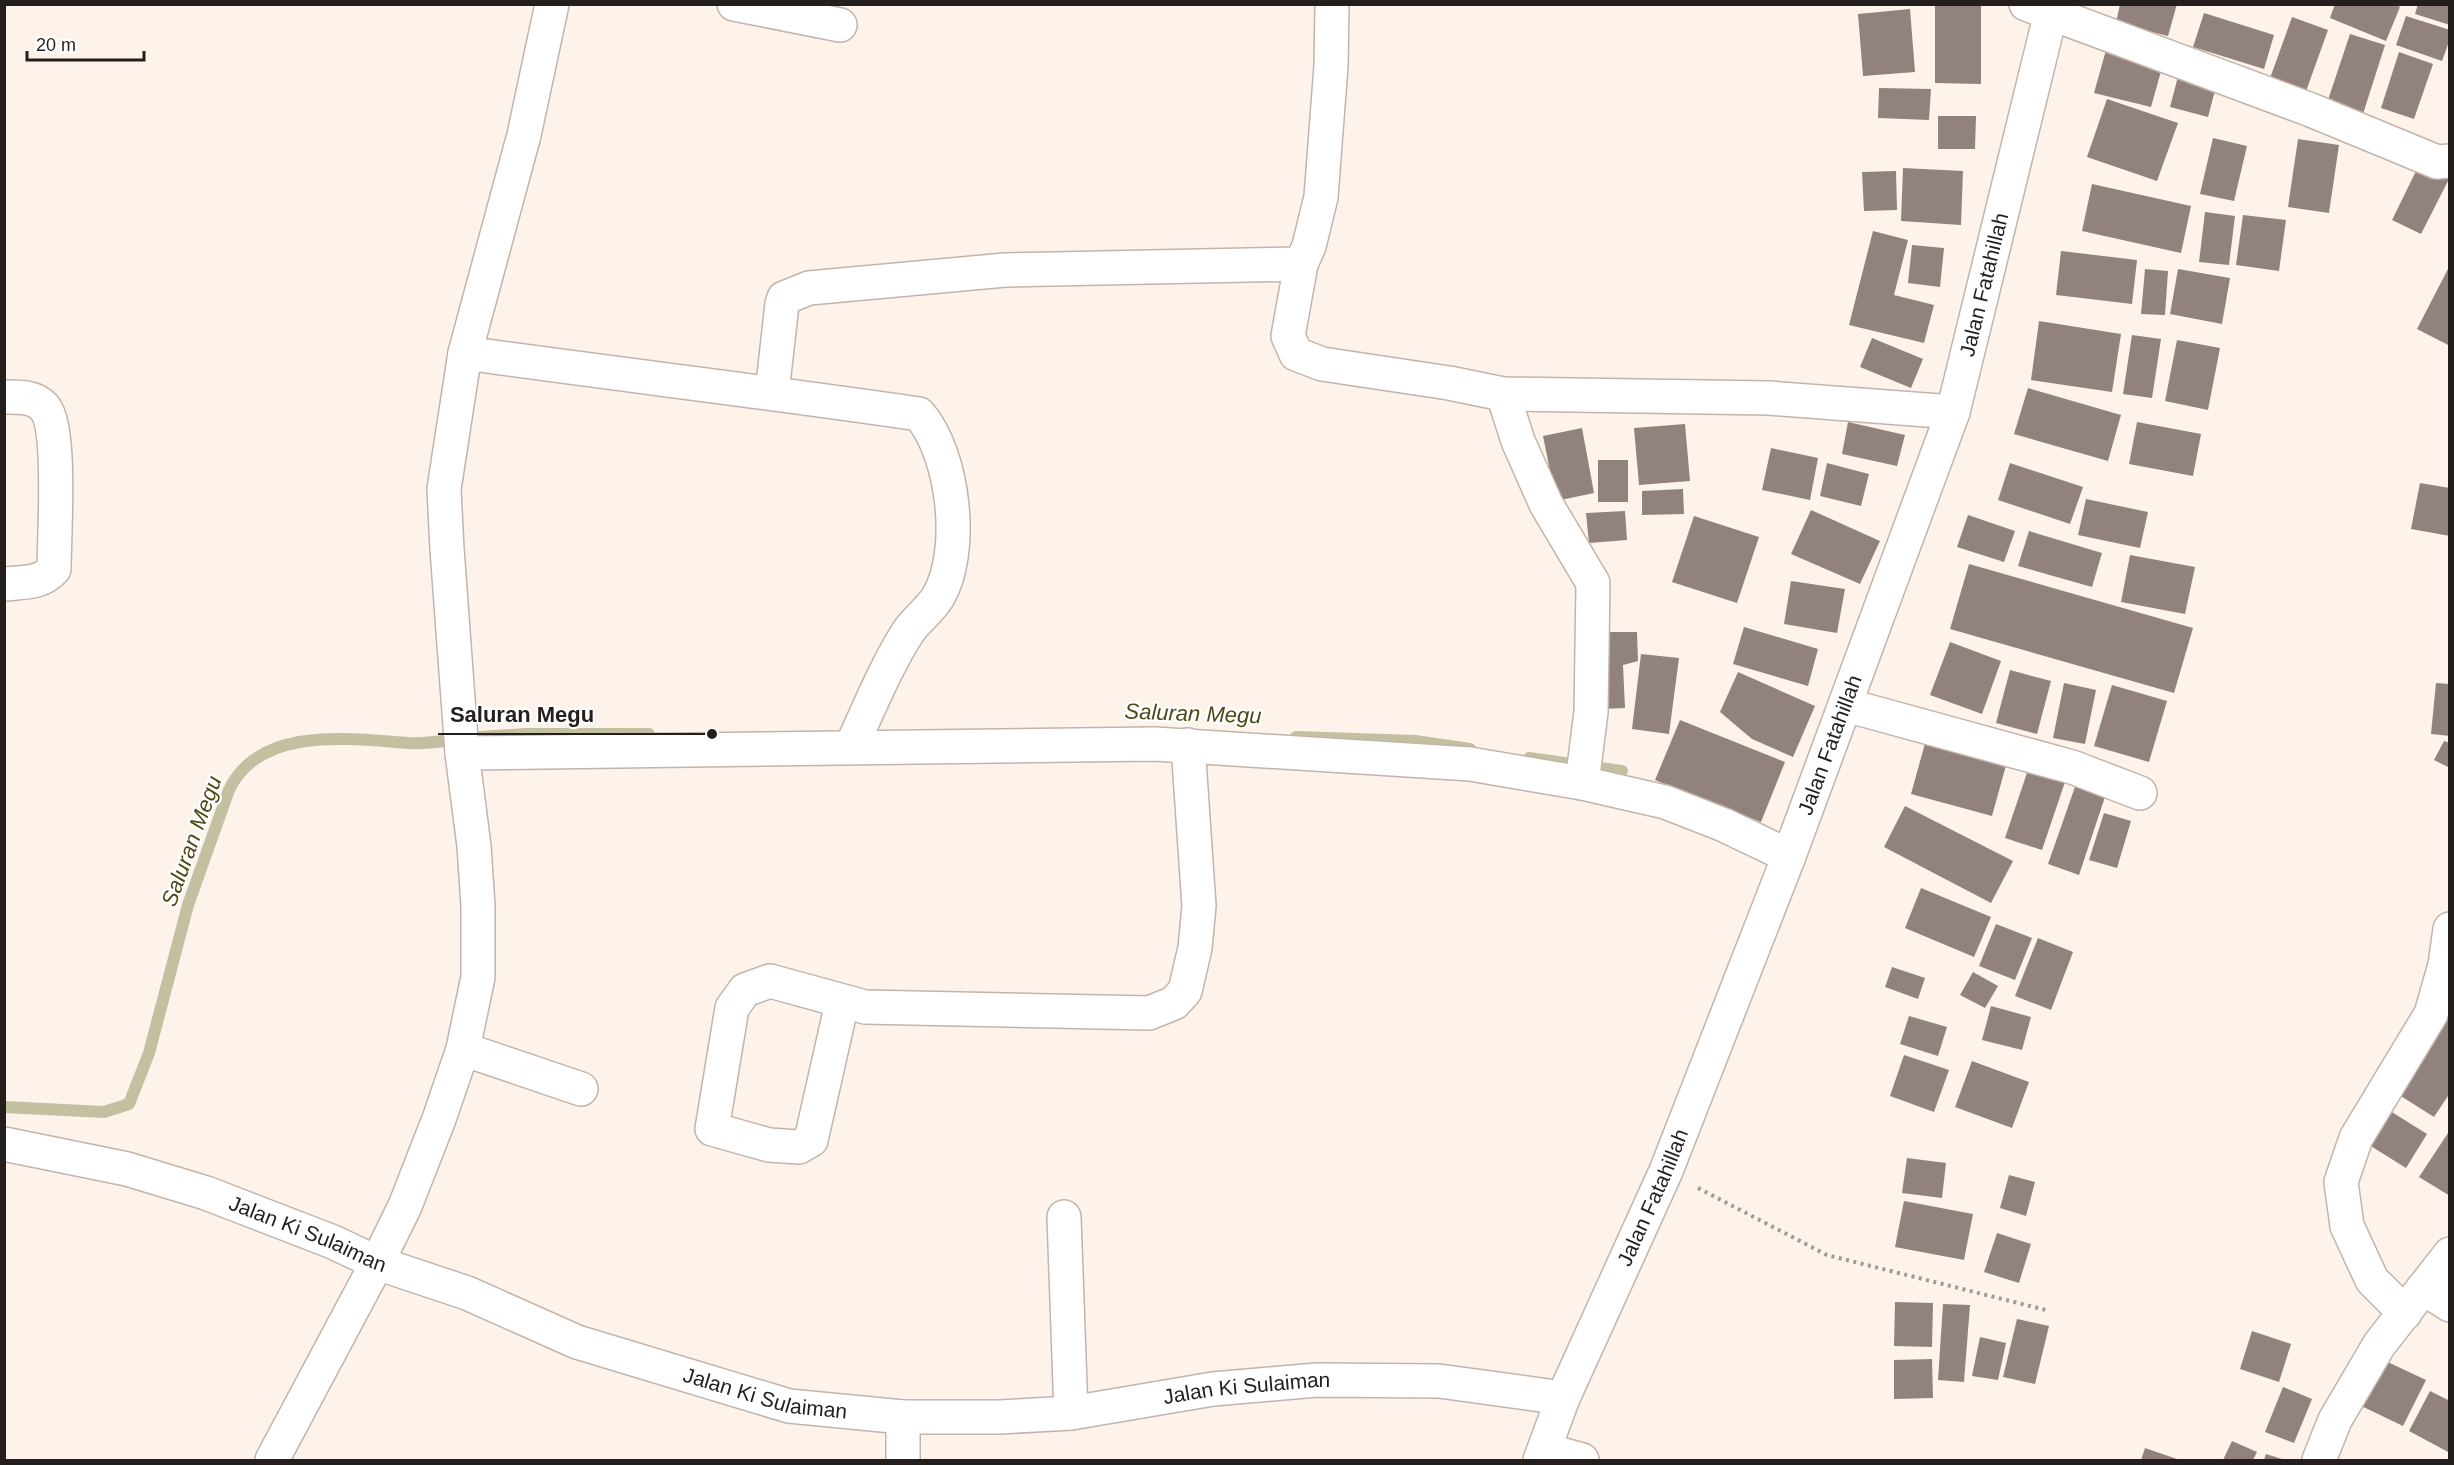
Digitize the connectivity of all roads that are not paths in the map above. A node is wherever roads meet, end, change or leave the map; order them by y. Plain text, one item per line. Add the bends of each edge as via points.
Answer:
1 (552, 4) edge
2 (734, 4) edge
3 (1332, 4) edge
4 (2043, 7) edge
5 (840, 25) dead end
6 (2450, 160) edge
7 (1301, 264) junction
8 (465, 353) junction
9 (771, 393) junction
10 (1503, 394) junction
11 (4, 397) edge
12 (1953, 412) junction
13 (4, 584) edge
14 (1846, 705) junction
15 (857, 733) junction
16 (462, 745) junction
17 (1188, 745) junction
18 (1584, 771) junction
19 (2140, 793) dead end
20 (1789, 856) junction
21 (2450, 929) edge
22 (843, 1003) junction
23 (463, 1049) junction
24 (581, 1089) dead end
25 (4, 1144) edge
26 (1064, 1217) dead end
27 (2450, 1254) edge
28 (377, 1263) junction
29 (2426, 1302) edge
30 (1563, 1398) junction
31 (1071, 1413) junction
32 (903, 1417) junction
33 (1543, 1455) edge
34 (273, 1459) edge
35 (903, 1461) edge
36 (1582, 1461) edge
37 (2319, 1461) edge

1 - 8 street via 524,135
2 - 5 street
3 - 7 street via 1321,197
4 - 6 street via 2437,162
4 - 12 street, Jalan Fatahillah
7 - 9 street via 1005,270 808,288 784,298
7 - 10 street via 1288,336 1296,354 1322,364
8 - 9 street
8 - 16 street via 444,489
9 - 15 street via 919,414 929,425 946,472 953,516 950,565 937,598 908,632
10 - 12 street via 1769,398
10 - 18 street via 1518,441 1546,504 1593,583 1591,712
11 - 13 street via 26,397 47,410 55,467 54,569 39,581
12 - 14 street, Jalan Fatahillah
14 - 19 street via 2072,767
14 - 20 street, Jalan Fatahillah
15 - 16 street
15 - 17 street
16 - 23 street via 478,906 478,977
17 - 18 street
17 - 22 street via 1199,906 1196,948 1185,991 1174,1003 1149,1013 865,1007
18 - 20 street via 1724,825
20 - 30 street, Jalan Fatahillah via 1666,1171
21 - 29 street via 2432,1014 2356,1138 2341,1182 2347,1226 2372,1280
22 - 22 street via 770,981 745,990 732,1008 712,1129 769,1145 799,1147 811,1140
23 - 24 street
23 - 28 street via 405,1206
25 - 28 street, Jalan Ki Sulaiman via 127,1169 206,1193
26 - 31 street
27 - 29 street
28 - 32 street, Jalan Ki Sulaiman via 467,1293 577,1342 789,1406
28 - 34 street
29 - 37 street via 2379,1345 2335,1420
30 - 31 street, Jalan Ki Sulaiman via 1439,1381 1317,1380 1214,1389
30 - 33 street, Jalan Fatahillah
31 - 32 street, Jalan Ki Sulaiman
32 - 35 street
33 - 36 street

